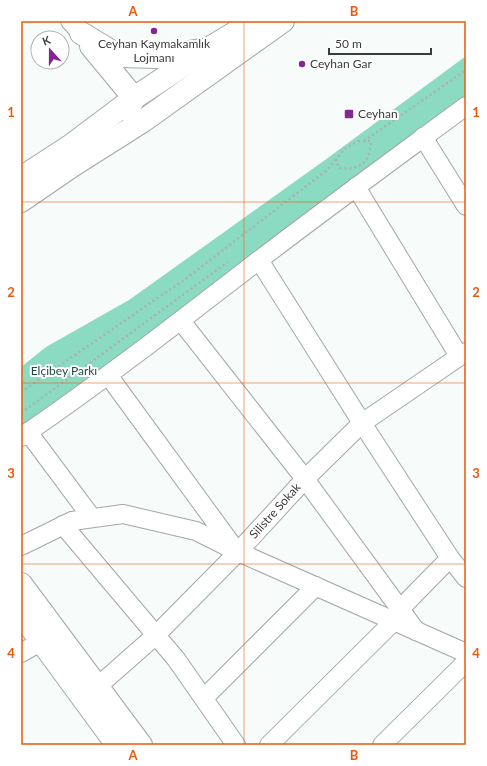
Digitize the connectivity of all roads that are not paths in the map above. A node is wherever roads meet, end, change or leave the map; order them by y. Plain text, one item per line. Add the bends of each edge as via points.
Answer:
1 (254, 21) edge
2 (282, 21) edge
3 (76, 27) edge
4 (208, 49) junction
5 (119, 56) junction
6 (160, 81) junction
7 (134, 98) junction
8 (169, 102) junction
9 (466, 106) edge
10 (143, 121) junction
11 (423, 137) junction
12 (21, 178) edge
13 (356, 187) junction
14 (21, 201) edge
15 (466, 206) edge
16 (259, 260) junction
17 (181, 321) junction
18 (463, 354) edge
19 (108, 375) junction
20 (362, 423) junction
21 (25, 434) edge
22 (305, 479) junction
23 (92, 518) junction
24 (63, 525) junction
25 (21, 546) edge
26 (237, 551) junction
27 (450, 558) junction
28 (466, 578) edge
29 (21, 584) edge
30 (316, 586) junction
31 (21, 614) edge
32 (397, 615) junction
33 (156, 635) junction
34 (42, 641) junction
35 (21, 652) edge
36 (466, 653) edge
37 (466, 662) edge
38 (97, 687) junction
39 (204, 698) junction
40 (117, 745) edge
41 (141, 745) edge
42 (236, 745) edge
43 (269, 745) edge
44 (382, 745) edge

1 - 4 main road
2 - 8 main road
3 - 5 main road
3 - 7 main road
4 - 5 main road via 158,57
4 - 6 main road
5 - 6 main road
6 - 7 main road
6 - 8 main road via 169,85 172,93
7 - 10 main road via 129,108 130,116
7 - 12 main road via 70,146
8 - 10 main road
9 - 11 street
10 - 14 main road
11 - 13 street
11 - 15 street
13 - 16 street
13 - 18 street
16 - 17 street
16 - 20 street
17 - 19 street
17 - 22 street
18 - 20 street, Silistre Sokak
19 - 21 street
19 - 26 street
20 - 22 street, Silistre Sokak
20 - 27 street
21 - 23 street
22 - 26 street, Silistre Sokak
22 - 32 street
23 - 24 street
23 - 26 street via 123,514 196,531
24 - 25 street
24 - 33 street
26 - 30 street
26 - 33 street, Silistre Sokak
27 - 28 street
27 - 32 street
29 - 38 main road
30 - 32 street
30 - 39 street
31 - 34 main road
32 - 36 street via 417,631
32 - 43 street
33 - 38 street, Silistre Sokak
33 - 39 street
34 - 35 street
34 - 40 main road
37 - 44 street
38 - 41 main road
39 - 42 street

